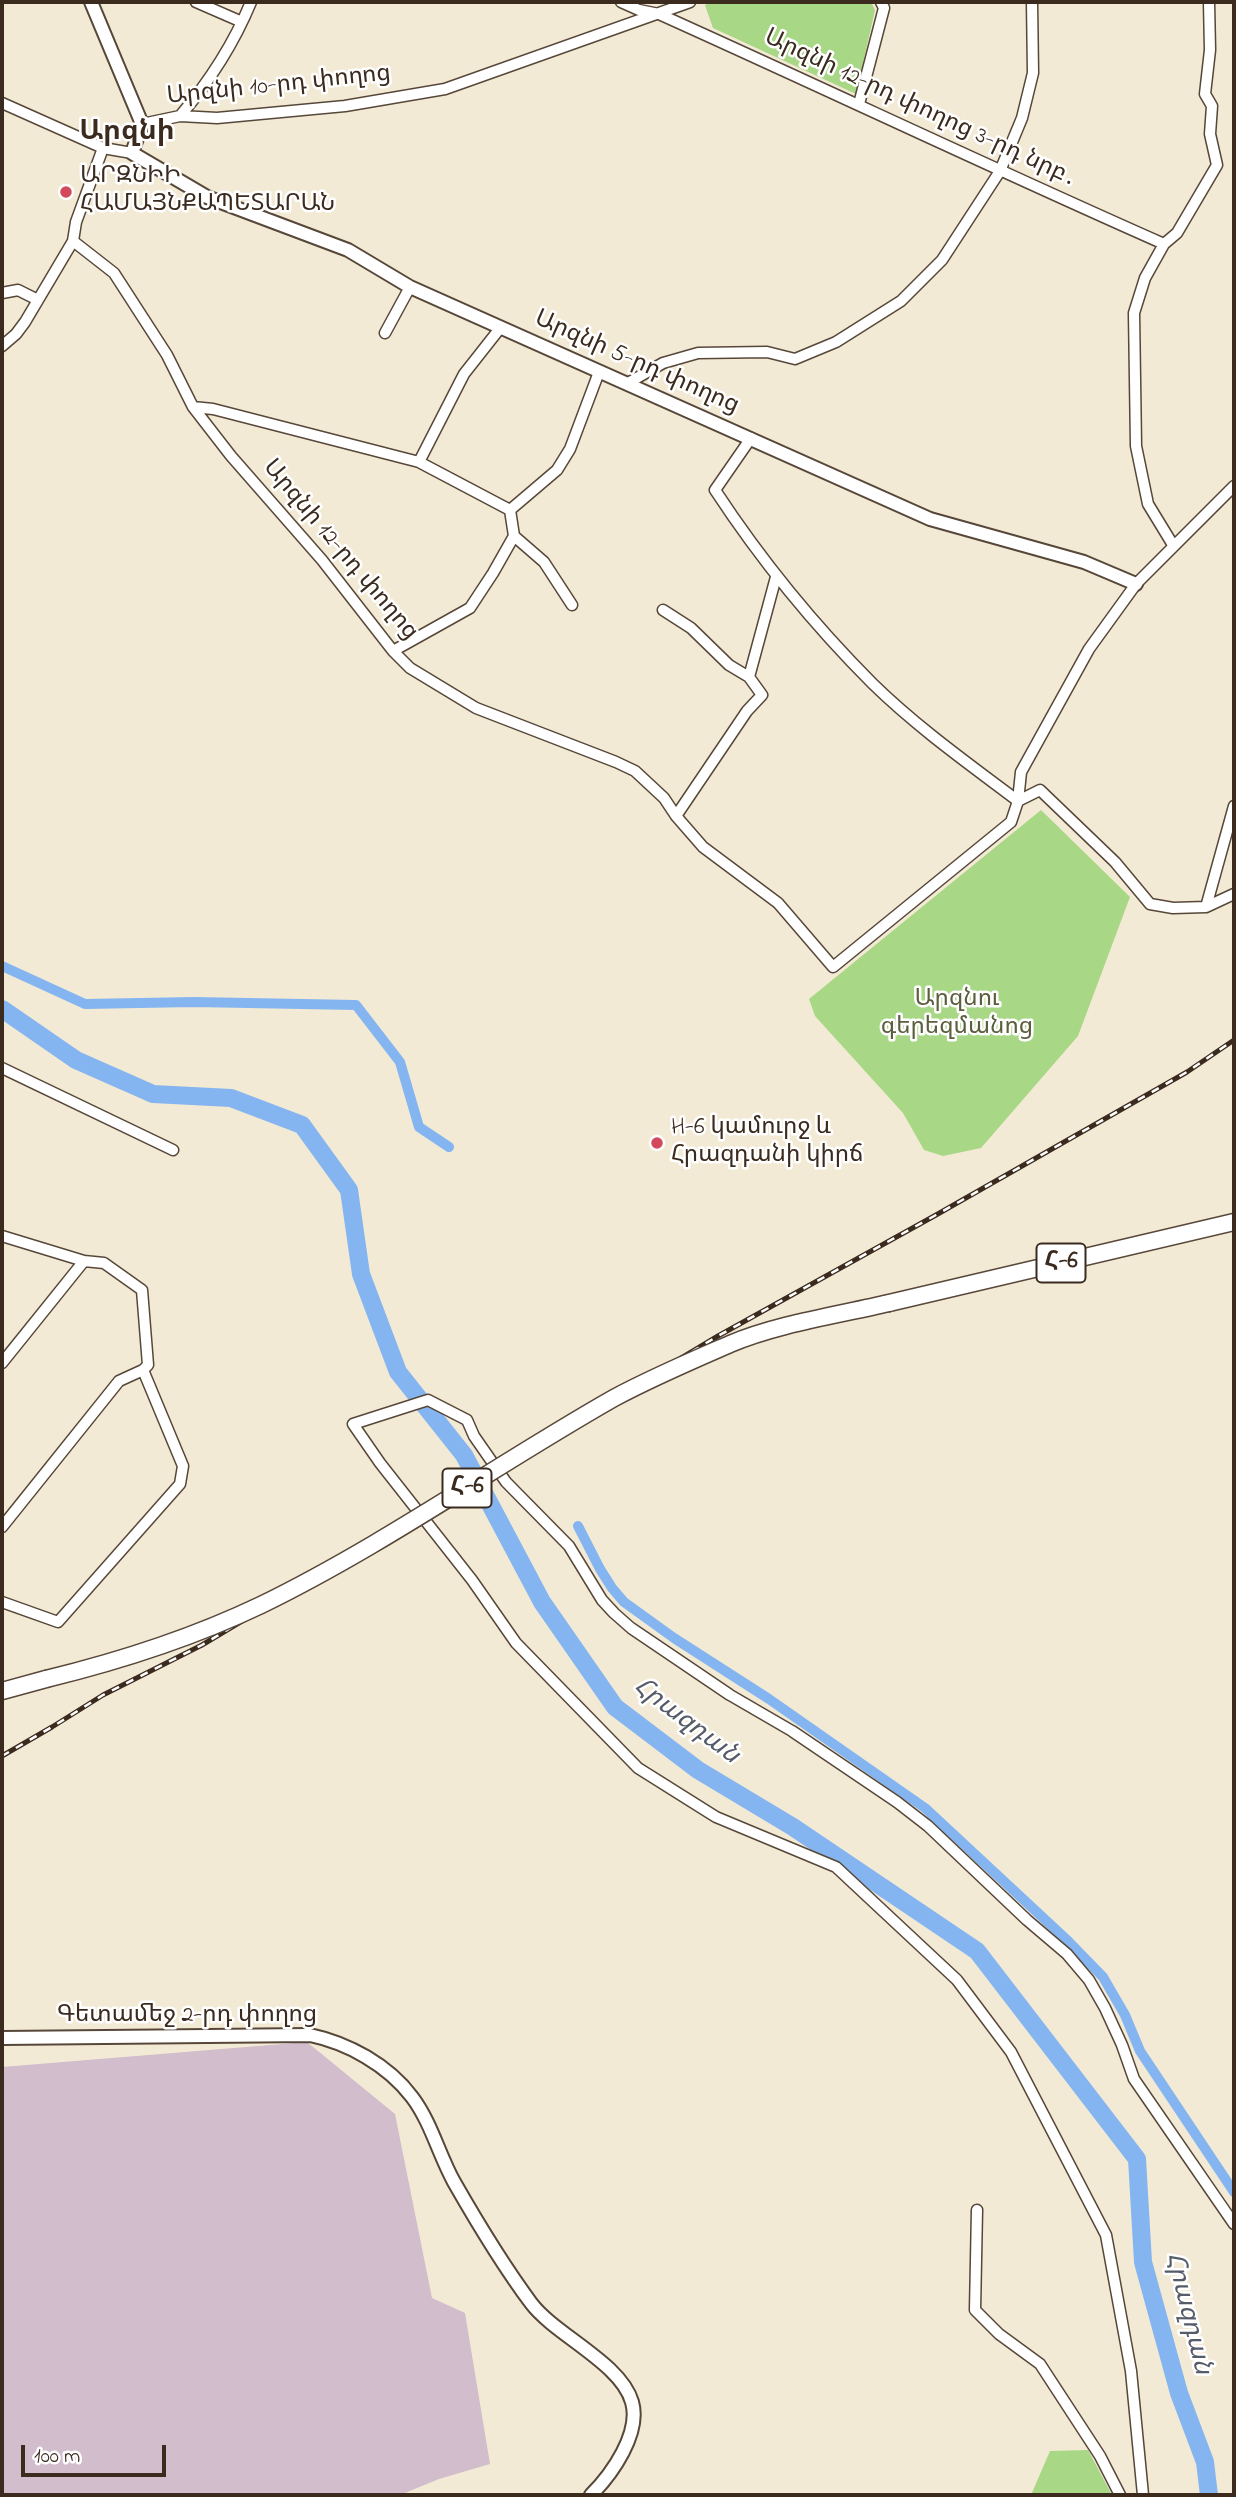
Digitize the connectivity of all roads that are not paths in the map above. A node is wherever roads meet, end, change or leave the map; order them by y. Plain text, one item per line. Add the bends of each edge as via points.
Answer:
1 (91, 2) edge
2 (196, 2) edge
3 (251, 2) edge
4 (621, 2) edge
5 (690, 2) edge
6 (881, 2) edge
7 (1032, 2) edge
8 (1209, 2) edge
9 (659, 14) junction
10 (243, 22) junction
11 (2, 103) edge
12 (859, 104) junction
13 (180, 116) junction
14 (142, 124) junction
15 (103, 148) junction
16 (132, 153) junction
17 (1000, 171) junction
18 (73, 240) junction
19 (1164, 244) junction
20 (410, 286) junction
21 (2, 293) edge
22 (38, 300) junction
23 (501, 327) junction
24 (385, 333) dead end
25 (2, 346) edge
26 (599, 372) junction
27 (628, 383) junction
28 (193, 407) junction
29 (751, 438) junction
30 (419, 462) junction
31 (1234, 486) edge
32 (510, 510) junction
33 (514, 536) junction
34 (1173, 545) junction
35 (776, 577) junction
36 (1136, 584) junction
37 (572, 605) dead end
38 (663, 610) dead end
39 (393, 651) junction
40 (749, 677) junction
41 (1018, 801) junction
42 (1234, 806) edge
43 (676, 816) junction
44 (1234, 894) edge
45 (1206, 907) junction
46 (2, 1068) edge
47 (173, 1150) dead end
48 (1234, 1222) edge
49 (2, 1236) edge
50 (83, 1261) junction
51 (2, 1363) edge
52 (143, 1370) junction
53 (2, 1527) edge
54 (2, 1601) edge
55 (2, 1691) edge
56 (2, 2038) edge
57 (977, 2210) dead end
58 (1234, 2224) edge
59 (591, 2495) edge
60 (1119, 2495) edge
61 (1143, 2495) edge

1 - 14 street
2 - 10 street
3 - 10 street
4 - 9 street, Արզնի 12-րդ փողոց 3-րդ նրբ․
5 - 9 street, Արզնի 10-րդ փողոց
6 - 12 street via 884,8
7 - 17 street via 1032,73 1022,118
8 - 19 street via 1205,94 1212,106 1210,134 1217,165 1177,233
9 - 12 street, Արզնի 12-րդ փողոց 3-րդ նրբ․
9 - 13 street, Արզնի 10-րդ փողոց via 445,89 345,106 217,118
10 - 13 street via 203,89
11 - 15 street, Արզնի 5-րդ փողոց
12 - 17 street, Արզնի 12-րդ փողոց 3-րդ նրբ․
13 - 14 street, Արզնի 10-րդ փողոց
14 - 16 street
15 - 16 street, Արզնի 5-րդ փողոց
15 - 18 street
16 - 20 street, Արզնի 5-րդ փողոց via 207,197 348,250
17 - 19 street, Արզնի 12-րդ փողոց 3-րդ նրբ․
17 - 27 street via 942,260 901,301 836,342 795,359 768,352 698,353 663,363
18 - 22 street
18 - 28 street, Արզնի 12-րդ փողոց via 114,273 167,355
19 - 34 street via 1145,278 1134,313 1135,428 1148,504
20 - 23 street, Արզնի 5-րդ փողոց
20 - 24 street
21 - 22 street via 18,290
22 - 25 street via 16,334
23 - 26 street, Արզնի 5-րդ փողոց
23 - 30 street via 464,374
26 - 27 street, Արզնի 5-րդ փողոց
26 - 32 street via 570,449 557,470
27 - 29 street, Արզնի 5-րդ փողոց
28 - 30 street
28 - 39 street, Արզնի 12-րդ փողոց
29 - 35 street via 715,491
29 - 36 street, Արզնի 5-րդ փողոց via 930,519 1084,562
30 - 32 street
31 - 34 street
32 - 33 street
33 - 37 street via 544,562
33 - 39 street via 470,608
34 - 36 street
35 - 40 street
35 - 41 street via 874,685
36 - 41 street via 1089,649 1054,709 1021,772
38 - 40 street
39 - 43 street, Արզնի 12-րդ փողոց via 410,668 476,708 635,771
40 - 43 street via 762,695
41 - 43 street, Արզնի 12-րդ փողոց via 1011,822 833,967 778,904 703,847
41 - 45 street via 1040,790 1115,862 1150,904
42 - 45 street
44 - 45 street
46 - 47 street
48 - 55 main road, Հ-6, bridge via 733,1343 616,1397 261,1605 184,1639
49 - 50 street
50 - 51 street
50 - 52 street via 104,1263 142,1290 148,1365
52 - 53 street via 119,1381
52 - 54 street via 183,1466 180,1484 58,1622
56 - 59 street, Գետամեջ 2-րդ փողոց via 310,2035 333,2040 385,2070 412,2097 481,2229 534,2306 611,2371 631,2398 633,2426 620,2457
57 - 60 street via 975,2310 1040,2364 1100,2456
58 - 61 street via 1134,2079 1088,1980 1067,1954 928,1826 792,1731 631,1628 602,1600 569,1546 506,1482 467,1420 428,1400 353,1424 516,1643 638,1768 716,1817 836,1867 957,1980 1012,2052 1106,2235 1131,2371

